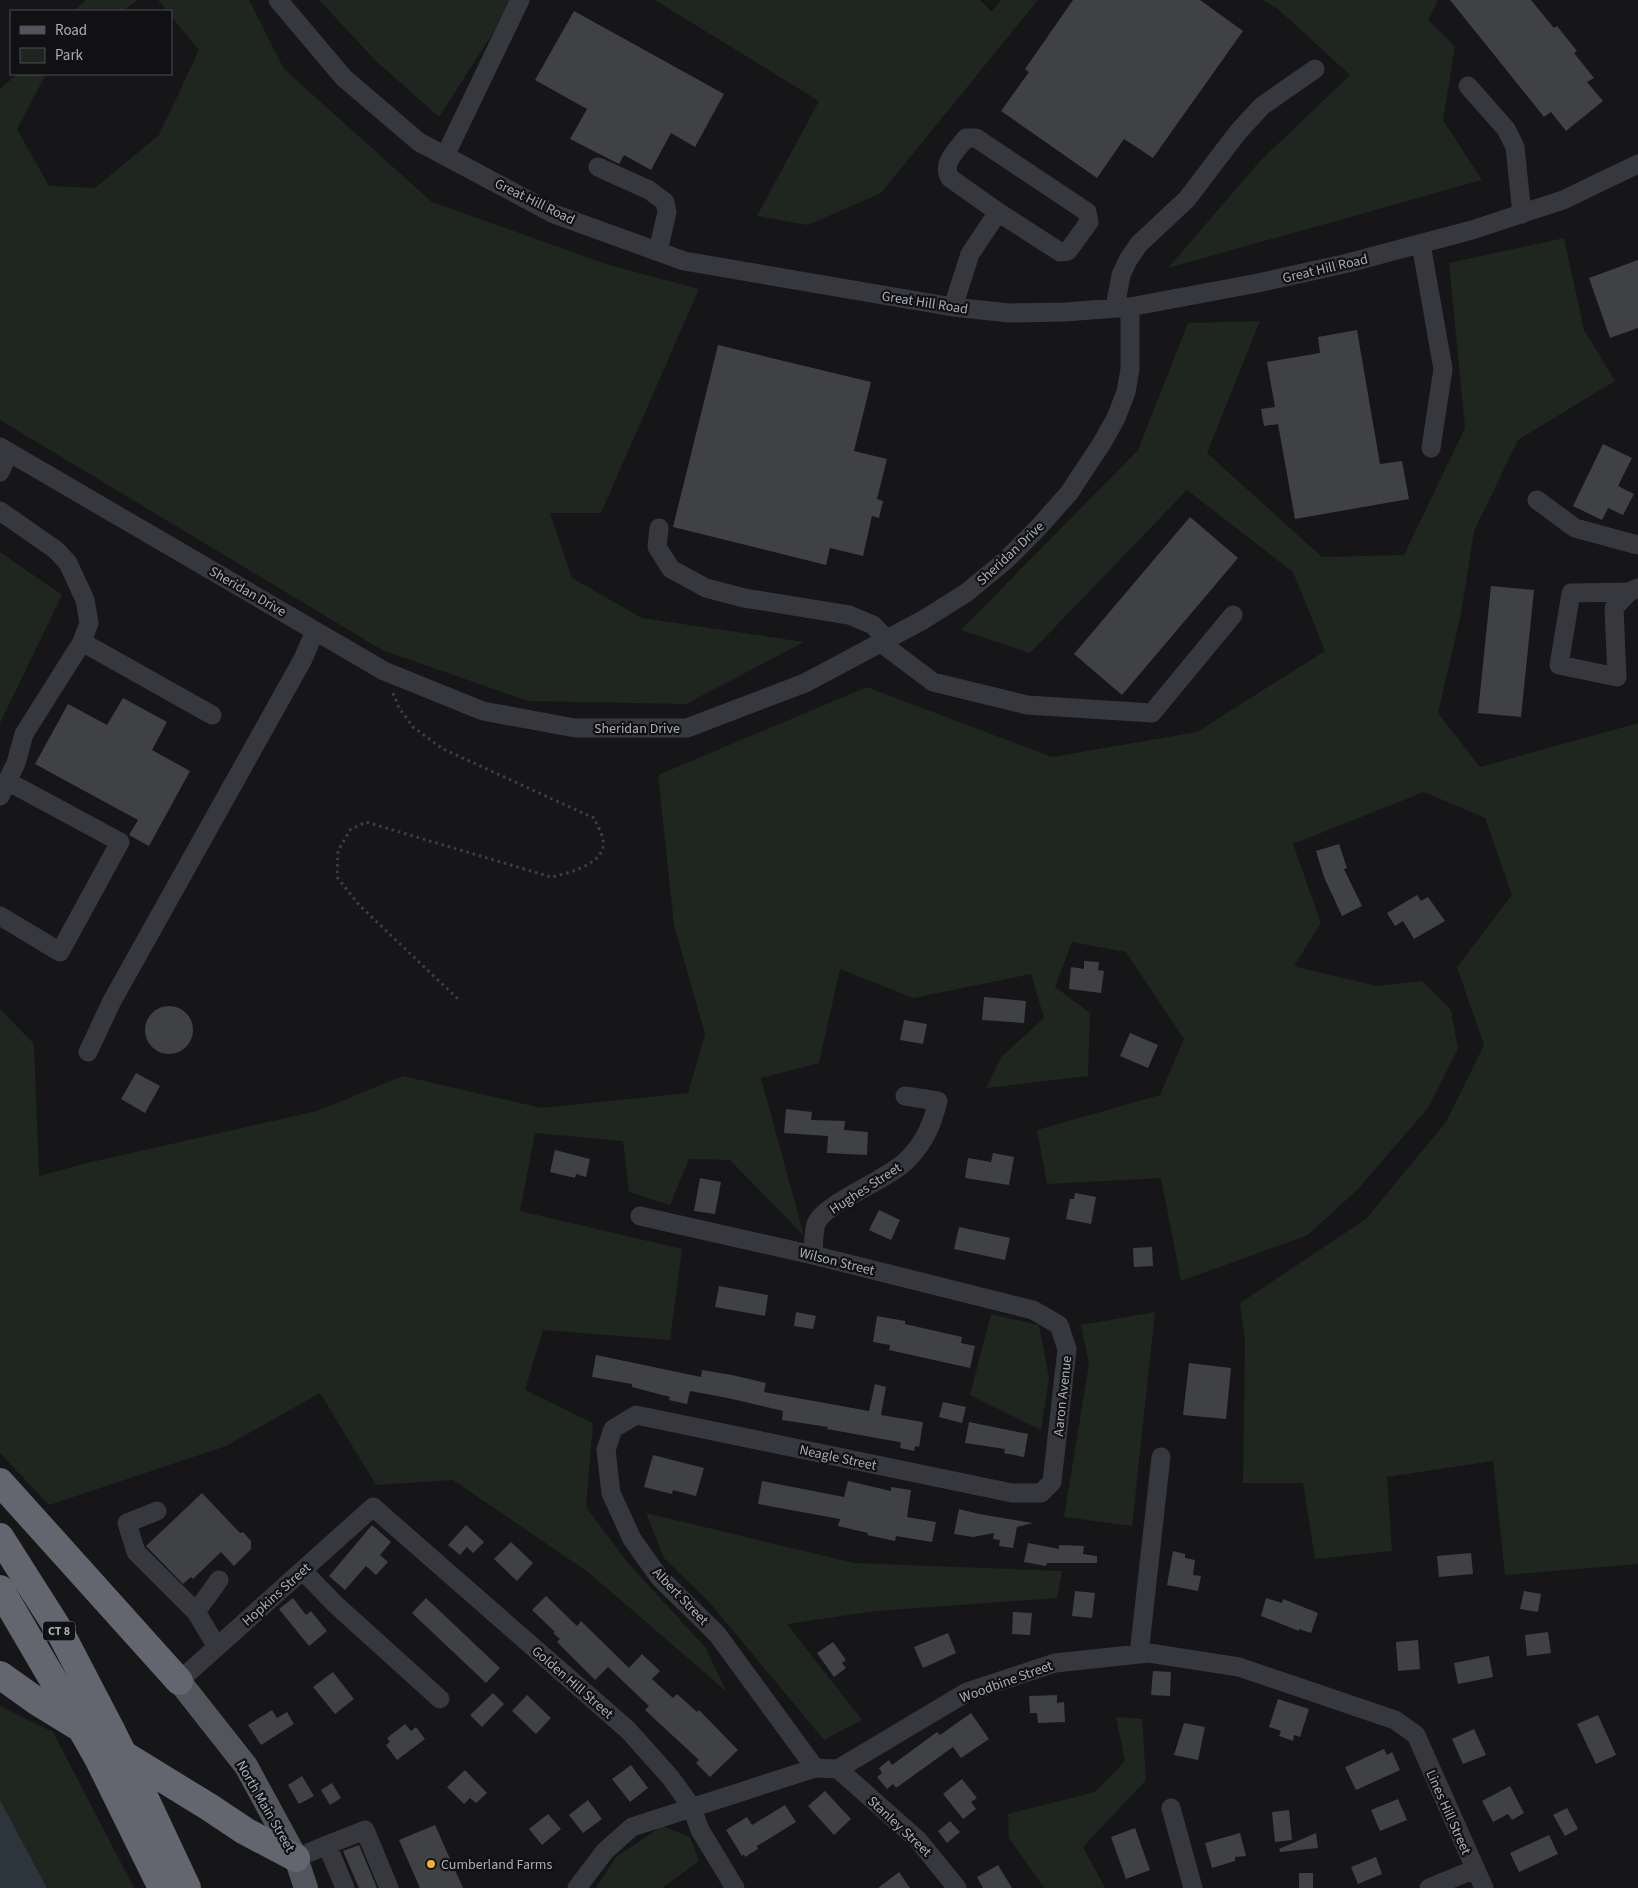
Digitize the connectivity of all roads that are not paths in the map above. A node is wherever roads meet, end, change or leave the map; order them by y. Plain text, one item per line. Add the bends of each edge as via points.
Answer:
1 (278, 0) edge
2 (520, 0) edge
3 (1315, 69) dead end
4 (1468, 86) dead end
5 (445, 156) junction
6 (1638, 164) edge
7 (598, 167) dead end
8 (998, 212) junction
9 (1522, 214) junction
10 (1421, 244) junction
11 (658, 251) junction
12 (954, 307) junction
13 (1122, 308) junction
14 (1431, 448) dead end
15 (4, 450) edge
16 (0, 472) edge
17 (1537, 500) dead end
18 (0, 511) edge
19 (659, 528) dead end
20 (1638, 545) edge
21 (1633, 590) edge
22 (1233, 615) dead end
23 (315, 631) junction
24 (884, 641) junction
25 (82, 642) junction
26 (212, 715) dead end
27 (4, 788) edge
28 (0, 916) edge
29 (88, 1052) dead end
30 (905, 1096) dead end
31 (640, 1216) dead end
32 (813, 1255) junction
33 (1033, 1310) joint
34 (636, 1415) joint
35 (1161, 1457) dead end
36 (0, 1482) edge
37 (1041, 1493) joint
38 (373, 1508) joint
39 (157, 1511) dead end
40 (0, 1537) edge
41 (303, 1571) junction
42 (219, 1580) dead end
43 (0, 1589) edge
44 (196, 1612) junction
45 (217, 1647) junction
46 (1139, 1654) junction
47 (0, 1675) edge
48 (180, 1681) junction
49 (440, 1698) dead end
50 (1416, 1735) joint
51 (816, 1768) junction
52 (838, 1769) junction
53 (691, 1806) junction
54 (1171, 1808) dead end
55 (327, 1845) junction
56 (296, 1858) junction
57 (1474, 1869) junction
58 (162, 1888) edge
59 (186, 1888) edge
60 (306, 1888) edge
61 (345, 1888) edge
62 (390, 1888) edge
63 (577, 1888) edge
64 (735, 1888) edge
65 (957, 1888) edge
66 (1193, 1888) edge
67 (1429, 1888) edge
68 (1484, 1888) edge

1 - 5 street, Great Hill Road via 344,78 419,142
2 - 5 street
3 - 13 street, Sheridan Drive via 1262,106 1238,132 1188,199 1139,244 1120,275
4 - 9 street via 1506,129 1515,146
5 - 11 street, Great Hill Road via 554,214
6 - 9 street, Great Hill Road via 1563,200
7 - 11 street via 649,190 665,202 667,212
8 - 8 street via 950,178 947,172 946,165 966,138 976,138 1086,212 1089,222 1068,251 1060,252
8 - 12 street via 970,254
9 - 10 street, Great Hill Road
10 - 13 street, Great Hill Road via 1258,283
10 - 14 street via 1443,369
11 - 12 street, Great Hill Road via 684,261
12 - 13 street, Great Hill Road via 1035,314
13 - 24 street, Sheridan Drive via 1130,369 1126,392 1102,443 1069,493 1006,560 966,593
15 - 16 street
15 - 23 street, Sheridan Drive
17 - 20 street via 1575,528
18 - 25 street via 56,550 68,564 85,600 89,623
19 - 24 street via 657,547 672,569 706,588 744,598 849,615 873,625
21 - 21 street via 1571,593 1559,666 1617,677 1614,608
22 - 24 street via 1152,713 1026,705 933,682
23 - 24 street, Sheridan Drive via 384,671 483,711 574,728 687,728 806,683
23 - 29 street via 112,1001
25 - 26 street
25 - 27 street via 24,734 16,763
27 - 28 street via 120,842 60,952
30 - 32 street, Hughes Street via 938,1101 930,1130 908,1160 830,1208 816,1223
31 - 32 street, Wilson Street
32 - 33 street, Wilson Street
33 - 37 street, Aaron Avenue via 1059,1324 1067,1349 1052,1482
34 - 37 street, Neagle Street via 1012,1493
34 - 51 street, Albert Street via 613,1429 606,1450 611,1493 632,1539 660,1577 717,1634
35 - 46 street
36 - 48 highway
38 - 41 street, Hopkins Street
38 - 53 street, Golden Hill Street via 628,1730
39 - 44 street via 127,1523 136,1552
40 - 59 highway, CT 8, bridge via 59,1630 142,1790
41 - 45 street, Hopkins Street
41 - 49 street
42 - 44 street
43 - 58 highway, CT 8, bridge via 98,1758
44 - 45 street
45 - 48 street, Hopkins Street
46 - 50 street, Woodbine Street via 1239,1667 1396,1720
46 - 52 street, Woodbine Street via 1055,1663 967,1692
47 - 56 highway via 244,1831
48 - 56 main road, North Main Street via 246,1766
50 - 57 street, Lines Hill Street
51 - 52 street
51 - 53 street
52 - 65 street, Stanley Street via 918,1840
53 - 63 street via 632,1827 605,1851
53 - 64 street, Golden Hill Street via 700,1830
54 - 66 street
55 - 56 street
55 - 61 street
55 - 62 street via 365,1830
56 - 60 main road, North Main Street
57 - 67 street
57 - 68 street, Lines Hill Street

